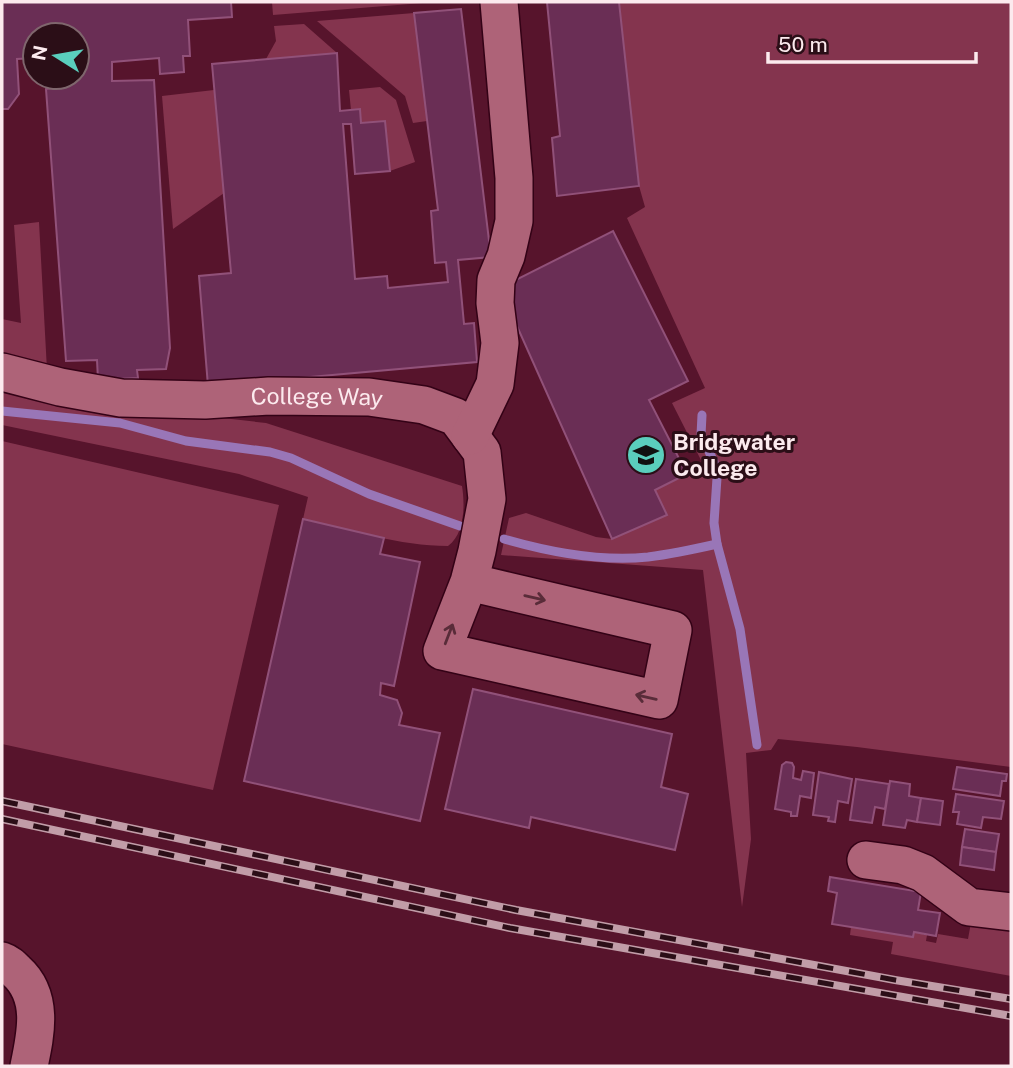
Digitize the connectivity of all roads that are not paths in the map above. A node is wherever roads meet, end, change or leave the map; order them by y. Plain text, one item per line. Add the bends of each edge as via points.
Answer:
1 (499, 2) edge
2 (2, 372) edge
3 (470, 436) junction
4 (469, 582) junction
5 (866, 860) dead end
6 (1011, 912) edge
7 (2, 961) edge
8 (29, 1066) edge

1 - 3 street via 514,221 496,280 500,343 495,384
2 - 3 street, College Way via 121,398 369,397 424,405 456,417
3 - 4 street, College Way via 482,452 486,499
4 -> 4 street, College Way via 673,630 659,701 442,651
5 - 6 street via 923,873 969,907
7 - 8 street via 22,977 34,999 37,1020

